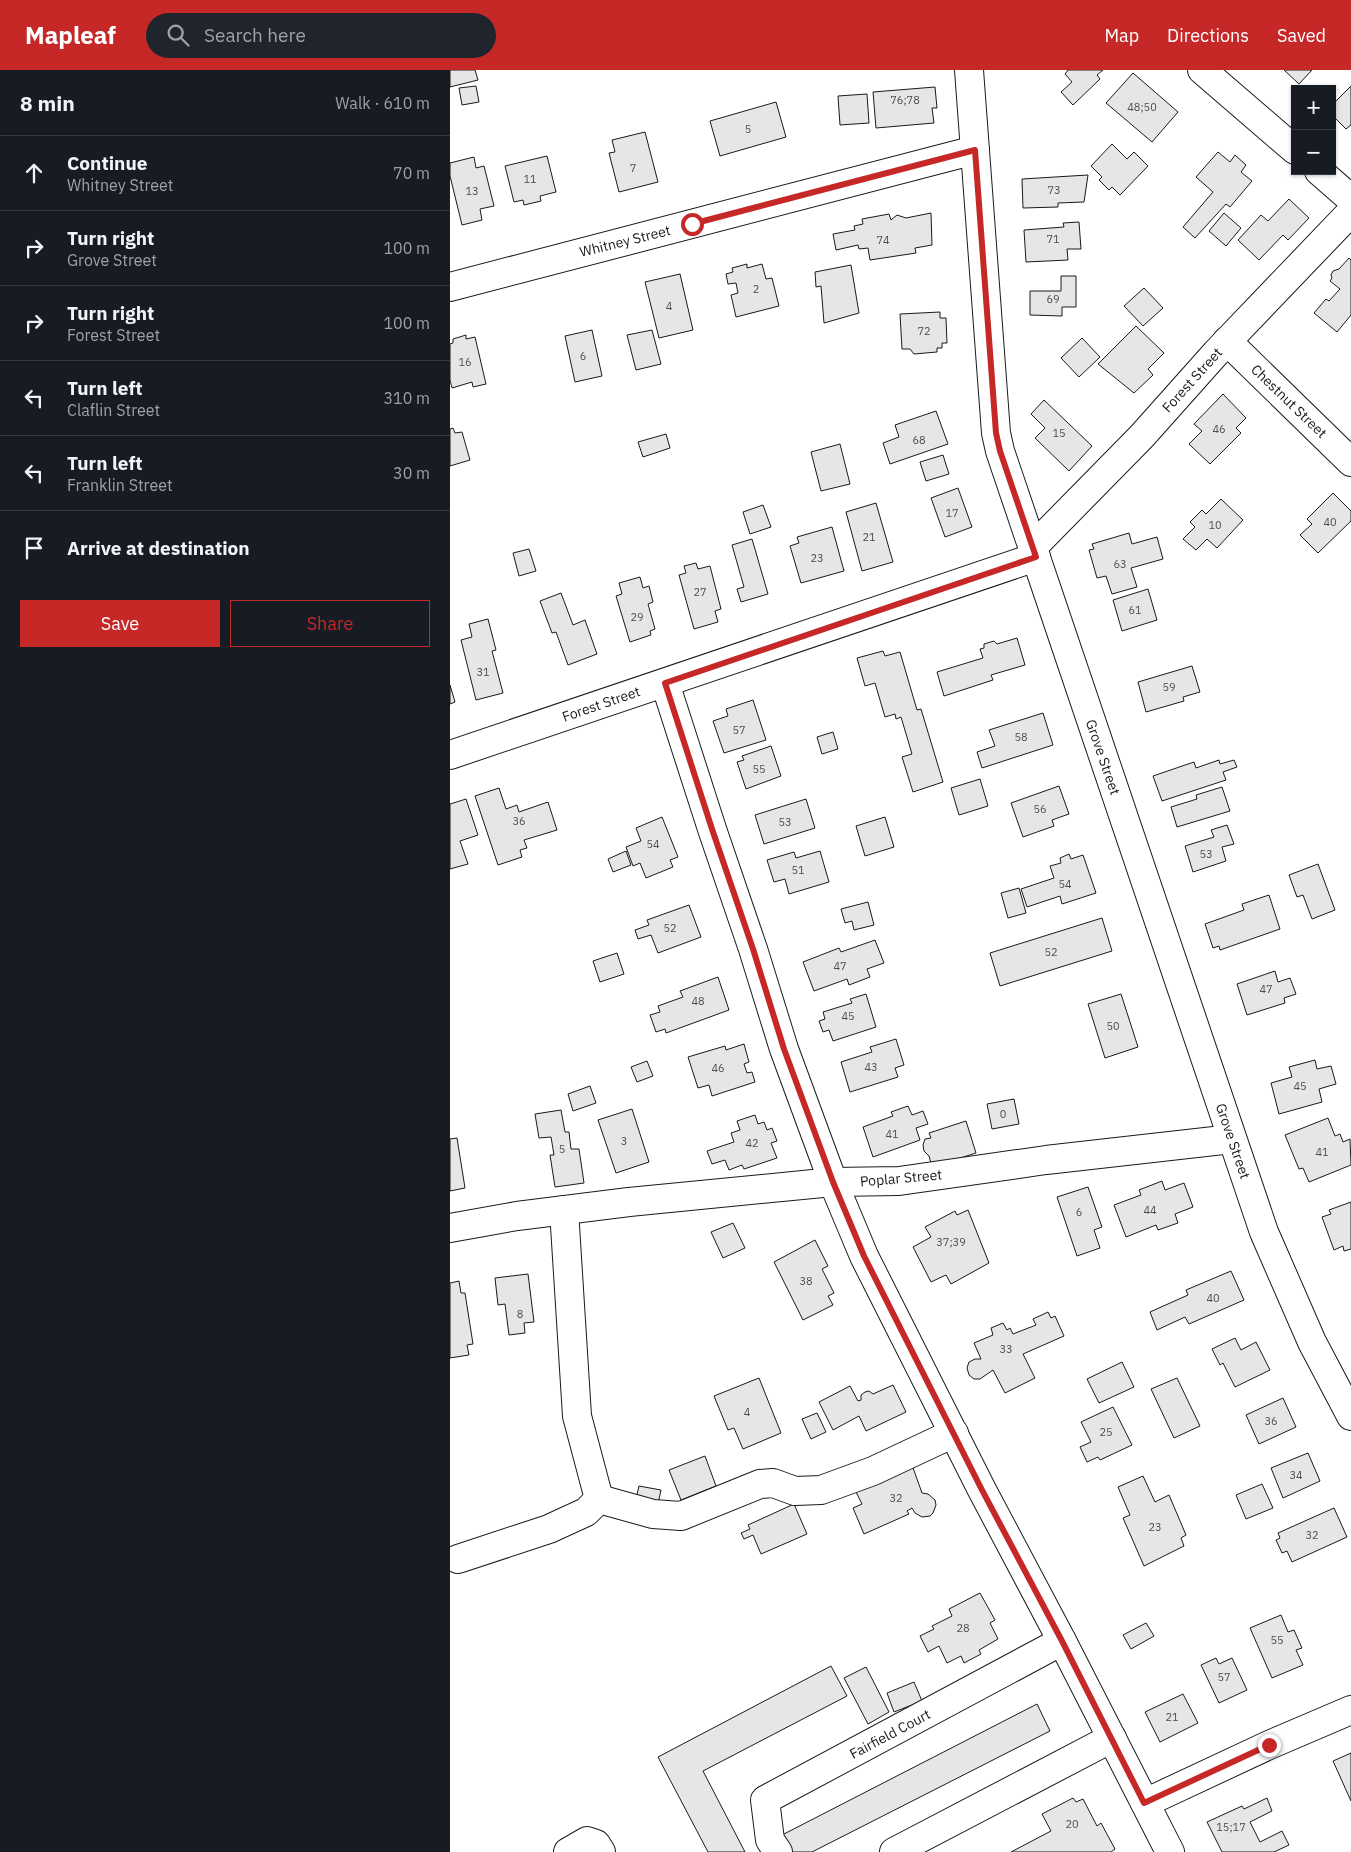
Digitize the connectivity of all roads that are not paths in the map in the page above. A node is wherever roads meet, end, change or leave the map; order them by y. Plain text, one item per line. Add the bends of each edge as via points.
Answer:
1 (969, 70) edge
2 (1202, 70) edge
3 (1291, 147) edge
4 (975, 150) junction
5 (1324, 175) edge
6 (1351, 198) edge
7 (1351, 212) edge
8 (450, 287) edge
9 (1226, 341) junction
10 (1351, 462) edge
11 (1034, 552) junction
12 (665, 683) junction
13 (450, 756) edge
14 (1232, 1139) junction
15 (833, 1182) junction
16 (564, 1210) junction
17 (450, 1228) edge
18 (1351, 1416) edge
19 (954, 1433) junction
20 (599, 1499) junction
21 (458, 1559) dead end
22 (1062, 1641) junction
23 (1351, 1710) edge
24 (1112, 1738) junction
25 (1144, 1803) junction
26 (568, 1852) edge
27 (601, 1852) edge
28 (778, 1852) edge
29 (894, 1852) edge
30 (1170, 1852) edge

1 - 4 street, Grove Street
2 - 3 street
4 - 8 street, Whitney Street
4 - 11 street, Grove Street via 996,433
5 - 6 street
7 - 9 street, Forest Street
9 - 10 street, Chestnut Street
9 - 11 street, Forest Street
11 - 12 street, Forest Street
11 - 14 street, Grove Street
12 - 13 street, Forest Street
12 - 15 street via 784,1049
14 - 15 street, Poplar Street via 898,1181
14 - 18 street, Grove Street via 1268,1240 1312,1342
15 - 16 street, Poplar Street
15 - 19 street via 864,1256
16 - 17 street, Poplar Street
16 - 20 street via 577,1416
19 - 20 street via 874,1471 821,1490 795,1491 773,1483 760,1484 681,1516 653,1514
19 - 22 street
20 - 21 street via 586,1512 549,1529
22 - 24 street
22 - 28 street, Fairfield Court via 765,1800 770,1840
23 - 25 street
24 - 25 street
24 - 29 street
25 - 30 street
26 - 27 street via 587,1841 596,1844

